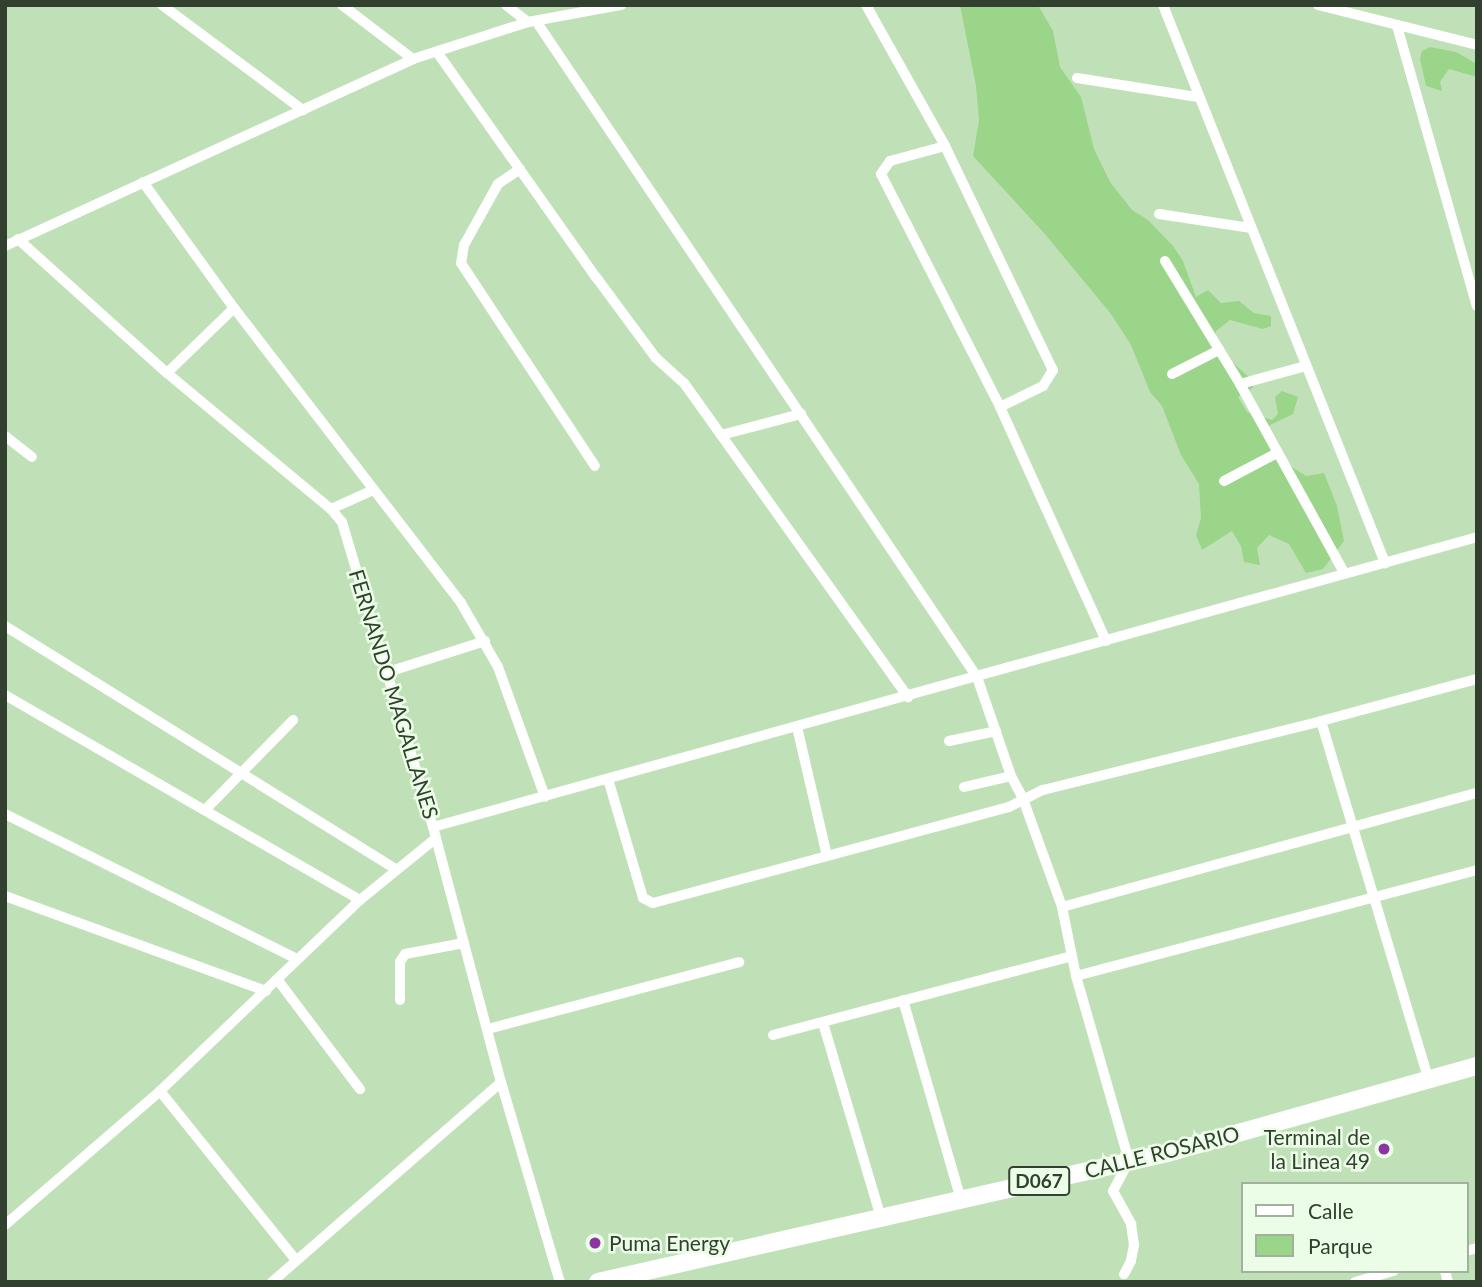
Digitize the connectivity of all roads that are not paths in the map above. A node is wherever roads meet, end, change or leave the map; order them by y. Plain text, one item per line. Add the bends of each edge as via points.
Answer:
1 (162, 5) edge
2 (342, 5) edge
3 (506, 5) edge
4 (621, 5) edge
5 (866, 5) edge
6 (1163, 5) edge
7 (1318, 5) edge
8 (532, 21) junction
9 (1397, 26) junction
10 (1477, 45) edge
11 (437, 52) junction
12 (413, 59) junction
13 (1077, 78) dead end
14 (1197, 97) junction
15 (303, 110) junction
16 (945, 146) junction
17 (520, 169) junction
18 (143, 182) junction
19 (1159, 214) dead end
20 (1250, 228) junction
21 (18, 239) junction
22 (5, 246) edge
23 (1165, 261) dead end
24 (1477, 306) edge
25 (234, 308) junction
26 (1219, 350) junction
27 (1306, 366) junction
28 (167, 373) junction
29 (1172, 374) dead end
30 (1240, 384) junction
31 (1000, 407) junction
32 (801, 414) junction
33 (721, 435) junction
34 (5, 436) edge
35 (1278, 453) junction
36 (32, 457) dead end
37 (595, 466) dead end
38 (1224, 481) dead end
39 (373, 490) junction
40 (331, 509) junction
41 (1477, 537) edge
42 (1385, 563) junction
43 (1345, 574) junction
44 (5, 626) edge
45 (485, 641) junction
46 (1106, 641) junction
47 (388, 672) junction
48 (977, 677) junction
49 (1477, 679) edge
50 (5, 695) edge
51 (908, 697) junction
52 (293, 720) dead end
53 (1321, 721) junction
54 (797, 727) junction
55 (996, 731) junction
56 (948, 741) dead end
57 (242, 772) junction
58 (1011, 776) junction
59 (608, 779) junction
60 (964, 787) dead end
61 (1477, 793) edge
62 (545, 797) junction
63 (1023, 799) junction
64 (205, 810) junction
65 (5, 814) edge
66 (1353, 827) junction
67 (435, 832) junction
68 (827, 856) junction
69 (396, 869) junction
70 (1477, 870) edge
71 (5, 896) edge
72 (1374, 897) junction
73 (360, 900) junction
74 (1062, 907) junction
75 (464, 943) junction
76 (1071, 956) junction
77 (297, 959) junction
78 (739, 962) dead end
79 (1076, 976) junction
80 (277, 979) junction
81 (266, 991) junction
82 (400, 1000) dead end
83 (904, 1000) junction
84 (823, 1023) junction
85 (488, 1029) junction
86 (773, 1035) dead end
87 (1477, 1066) edge
88 (1429, 1080) junction
89 (501, 1083) junction
90 (360, 1089) dead end
91 (160, 1091) junction
92 (1129, 1160) junction
93 (961, 1199) junction
94 (881, 1217) junction
95 (5, 1225) edge
96 (296, 1260) junction
97 (1386, 1273) edge
98 (1124, 1274) dead end
99 (272, 1282) edge
100 (560, 1282) edge
101 (598, 1282) edge
102 (1355, 1282) edge

1 - 15 street
2 - 12 street
3 - 8 street
4 - 8 street
5 - 16 street
6 - 14 street
7 - 9 street
8 - 11 street
8 - 32 street
9 - 10 street
9 - 24 street
11 - 12 street
11 - 17 street
12 - 15 street
13 - 14 street
14 - 20 street
15 - 18 street
16 - 31 street via 1053,370 1043,386
16 - 31 street via 890,161 881,174
17 - 33 street via 656,358 684,383
17 - 37 street via 498,184 464,245 461,263
18 - 21 street
18 - 25 street
19 - 20 street
20 - 27 street
21 - 22 street
21 - 28 street, FERNANDO MAGALLANES
23 - 26 street
25 - 28 street
25 - 39 street
26 - 29 street
26 - 30 street
27 - 30 street
27 - 42 street
28 - 40 street, FERNANDO MAGALLANES
30 - 35 street
31 - 46 street
32 - 33 street
32 - 48 street
33 - 51 street
34 - 36 street
35 - 38 street
35 - 43 street
39 - 40 street
39 - 45 street
40 - 47 street, FERNANDO MAGALLANES via 342,522
41 - 42 street
42 - 43 street
43 - 46 street
44 - 57 street
45 - 47 street
45 - 62 street
46 - 48 street
47 - 67 street, FERNANDO MAGALLANES
48 - 51 street
48 - 55 street
49 - 53 street
50 - 64 street
51 - 54 street
52 - 57 street
53 - 63 street via 1043,790
53 - 66 street
54 - 59 street
54 - 68 street
55 - 56 street
55 - 58 street
57 - 64 street
57 - 69 street
58 - 60 street
58 - 63 street
59 - 62 street
59 - 68 street via 643,898 649,902
61 - 66 street
62 - 67 street
63 - 68 street via 1009,807
63 - 74 street
64 - 73 street
65 - 77 street
66 - 72 street
66 - 74 street
67 - 69 street
67 - 75 street, FERNANDO MAGALLANES
69 - 73 street
70 - 72 street
71 - 81 street
72 - 79 street
72 - 88 street
73 - 77 street
74 - 76 street
75 - 82 street via 405,954 400,962
75 - 85 street, FERNANDO MAGALLANES
76 - 79 street
76 - 83 street
77 - 80 street
78 - 85 street
79 - 92 street
80 - 81 street
80 - 90 street
81 - 91 street
83 - 84 street
83 - 93 street
84 - 86 street
84 - 94 street
85 - 89 street, FERNANDO MAGALLANES
87 - 88 main road, CALLE ROSARIO / D067
88 - 92 main road, CALLE ROSARIO / D067
89 - 96 street
89 - 100 street, FERNANDO MAGALLANES
91 - 95 street
91 - 96 street
92 - 93 main road, CALLE ROSARIO / D067
92 - 98 street via 1113,1191 1131,1224 1131,1261
93 - 94 main road, CALLE ROSARIO / D067
94 - 101 main road, CALLE ROSARIO / D067
96 - 99 street
97 - 102 street

